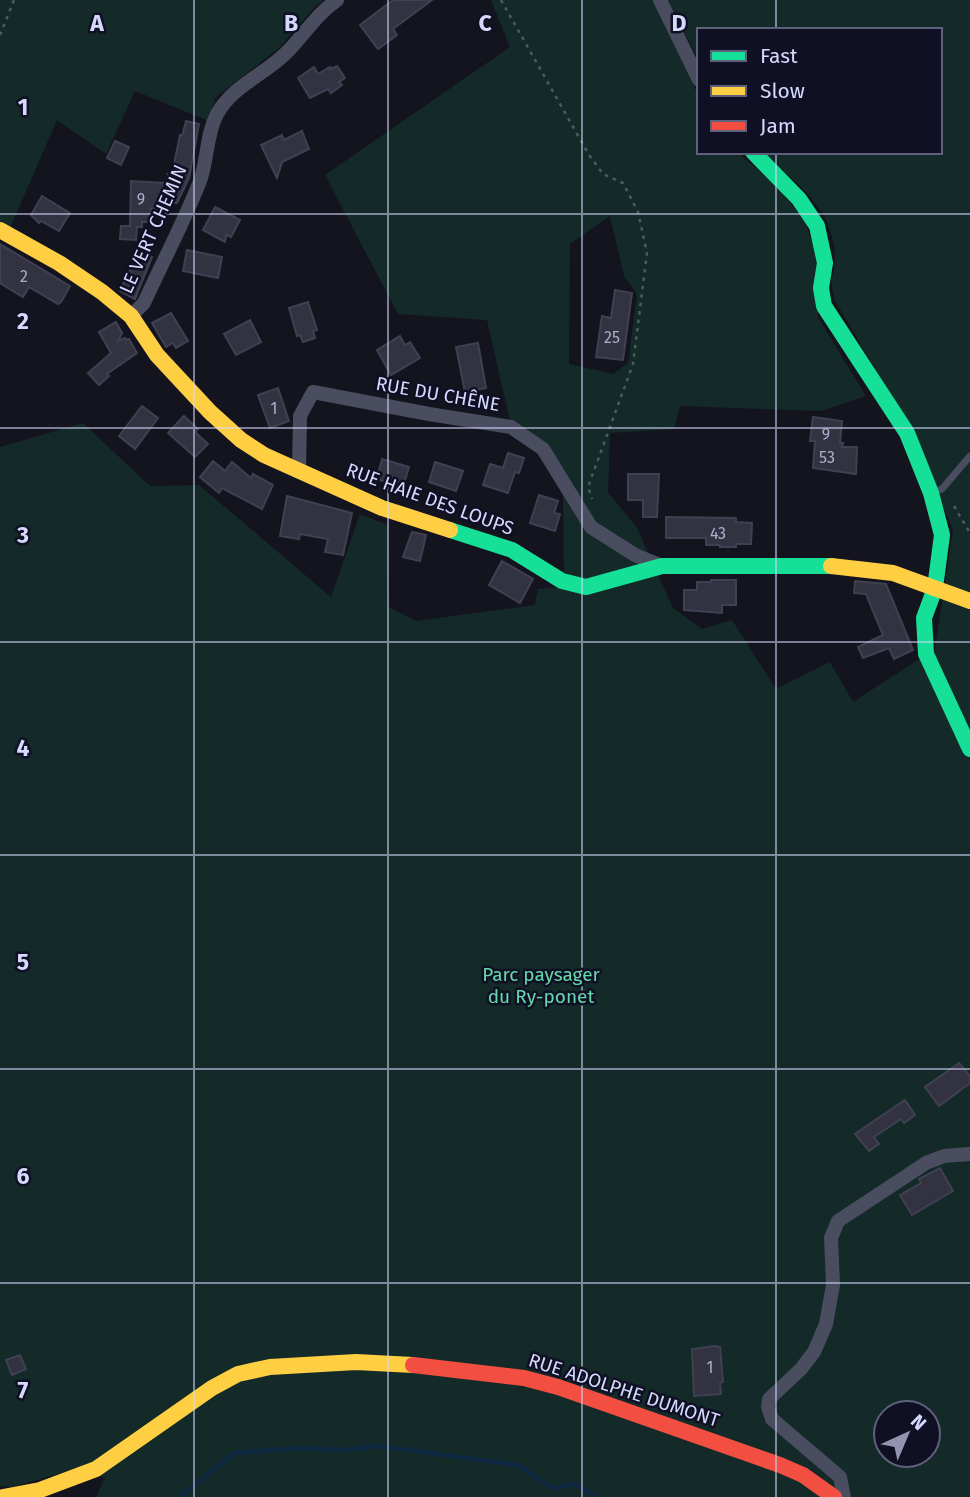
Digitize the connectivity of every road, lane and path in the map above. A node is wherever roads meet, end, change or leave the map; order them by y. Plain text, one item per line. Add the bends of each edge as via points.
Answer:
1 (14, 0) edge
2 (337, 0) edge
3 (501, 0) edge
4 (660, 0) edge
5 (0, 35) edge
6 (697, 76) edge
7 (755, 154) edge
8 (0, 230) edge
9 (131, 316) junction
10 (970, 456) edge
11 (299, 472) junction
12 (588, 488) dead end
13 (937, 491) junction
14 (970, 533) edge
15 (662, 566) junction
16 (935, 587) junction
17 (970, 601) edge
18 (970, 749) edge
19 (970, 1154) edge
20 (3, 1497) edge
21 (834, 1497) edge
22 (844, 1497) edge

1 - 5 path
2 - 9 street, LE VERT CHEMIN via 320,11 288,52 228,98 218,113 210,129 200,179 144,303
3 - 12 path via 589,155 603,174 623,183 638,212 647,253 633,365
4 - 6 street
7 - 13 street via 799,199 817,226 825,263 824,306 907,433
8 - 9 street, RUE HAIE DES LOUPS via 102,292
9 - 11 street, RUE HAIE DES LOUPS via 157,355 210,412 264,456
10 - 13 lane
11 - 15 street, RUE HAIE DES LOUPS via 382,508 512,550 574,586 586,587
11 - 15 street, RUE DU CHÊNE via 300,416 313,392 511,427 543,449 591,527
13 - 14 path
13 - 16 street via 942,535
15 - 16 street, RUE HAIE DES LOUPS via 857,567
16 - 17 street, RUE HAIE DES LOUPS
16 - 18 street via 924,618 926,654
19 - 22 street via 926,1163 838,1221 831,1238 834,1285 826,1324 814,1352 769,1399 772,1419 839,1477
20 - 21 street, RUE ADOLPHE DUMONT via 40,1490 96,1469 238,1374 270,1367 356,1362 437,1366 524,1378 780,1465

